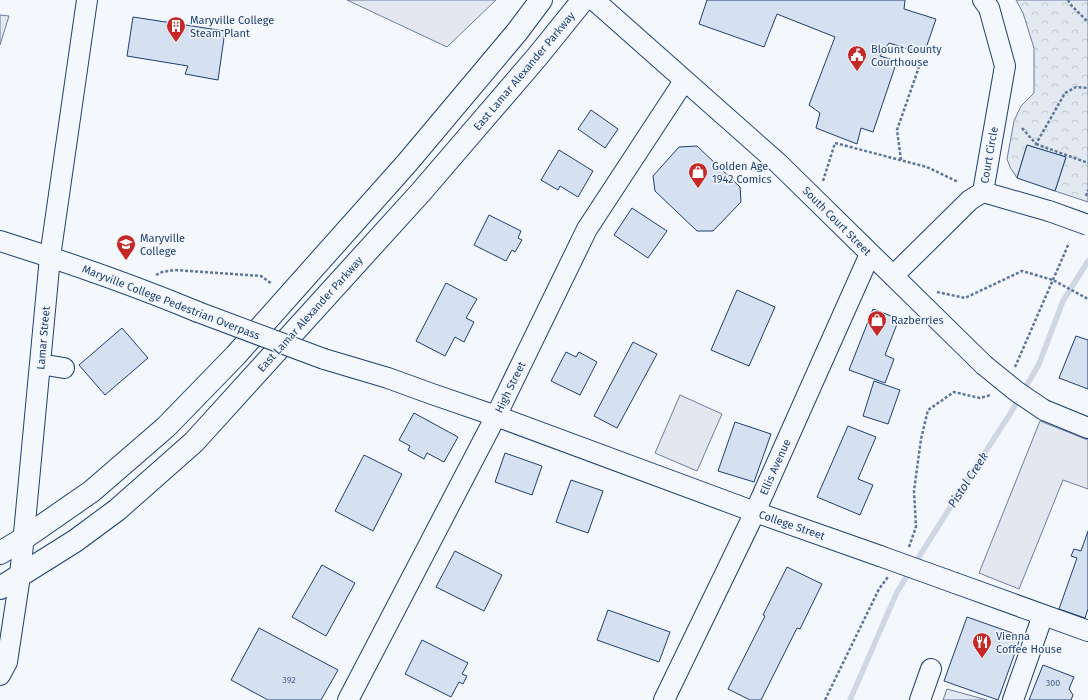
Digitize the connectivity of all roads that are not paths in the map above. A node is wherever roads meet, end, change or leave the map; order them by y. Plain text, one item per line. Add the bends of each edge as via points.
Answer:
1 (87, 0) edge
2 (541, 0) edge
3 (583, 0) edge
4 (594, 0) edge
5 (983, 0) edge
6 (684, 81) junction
7 (983, 192) junction
8 (1088, 224) edge
9 (0, 241) edge
10 (870, 254) junction
11 (50, 256) junction
12 (893, 276) junction
13 (40, 364) junction
14 (64, 368) dead end
15 (496, 416) junction
16 (1088, 428) edge
17 (755, 512) junction
18 (23, 539) junction
19 (0, 553) edge
20 (20, 576) junction
21 (0, 588) edge
22 (1043, 615) junction
23 (1088, 631) edge
24 (931, 669) dead end
25 (0, 675) edge
26 (348, 700) edge
27 (664, 700) edge
28 (920, 700) edge
29 (1013, 700) edge

1 - 11 street, Lamar Street
2 - 18 highway via 407,163 235,356 155,437 92,491
3 - 20 highway, East Lamar Alexander Parkway via 421,192 194,442 117,510 75,541
4 - 6 street, South Court Street
5 - 7 street, Court Circle via 989,8 1005,66
6 - 10 street, South Court Street via 778,163
6 - 15 street, High Street via 587,229
7 - 8 street, bridge
7 - 12 street, Court Circle via 970,200
9 - 11 street, Maryville College Pedestrian Overpass
10 - 12 street, South Court Street
10 - 17 street, Ellis Avenue
11 - 13 street, Lamar Street
11 - 15 street, Maryville College Pedestrian Overpass, bridge via 324,359 388,378
12 - 16 street, South Court Street, bridge via 984,365 1016,391 1044,410
13 - 14 street
13 - 18 street, Lamar Street
15 - 17 street, College Street
15 - 26 street, High Street
17 - 22 street, College Street, bridge
17 - 27 street, Ellis Avenue
18 - 19 highway
18 - 20 street, Lamar Street
20 - 21 highway, East Lamar Alexander Parkway
20 - 25 street, Lamar Street via 7,662
22 - 23 street, College Street
22 - 29 street
24 - 28 street

